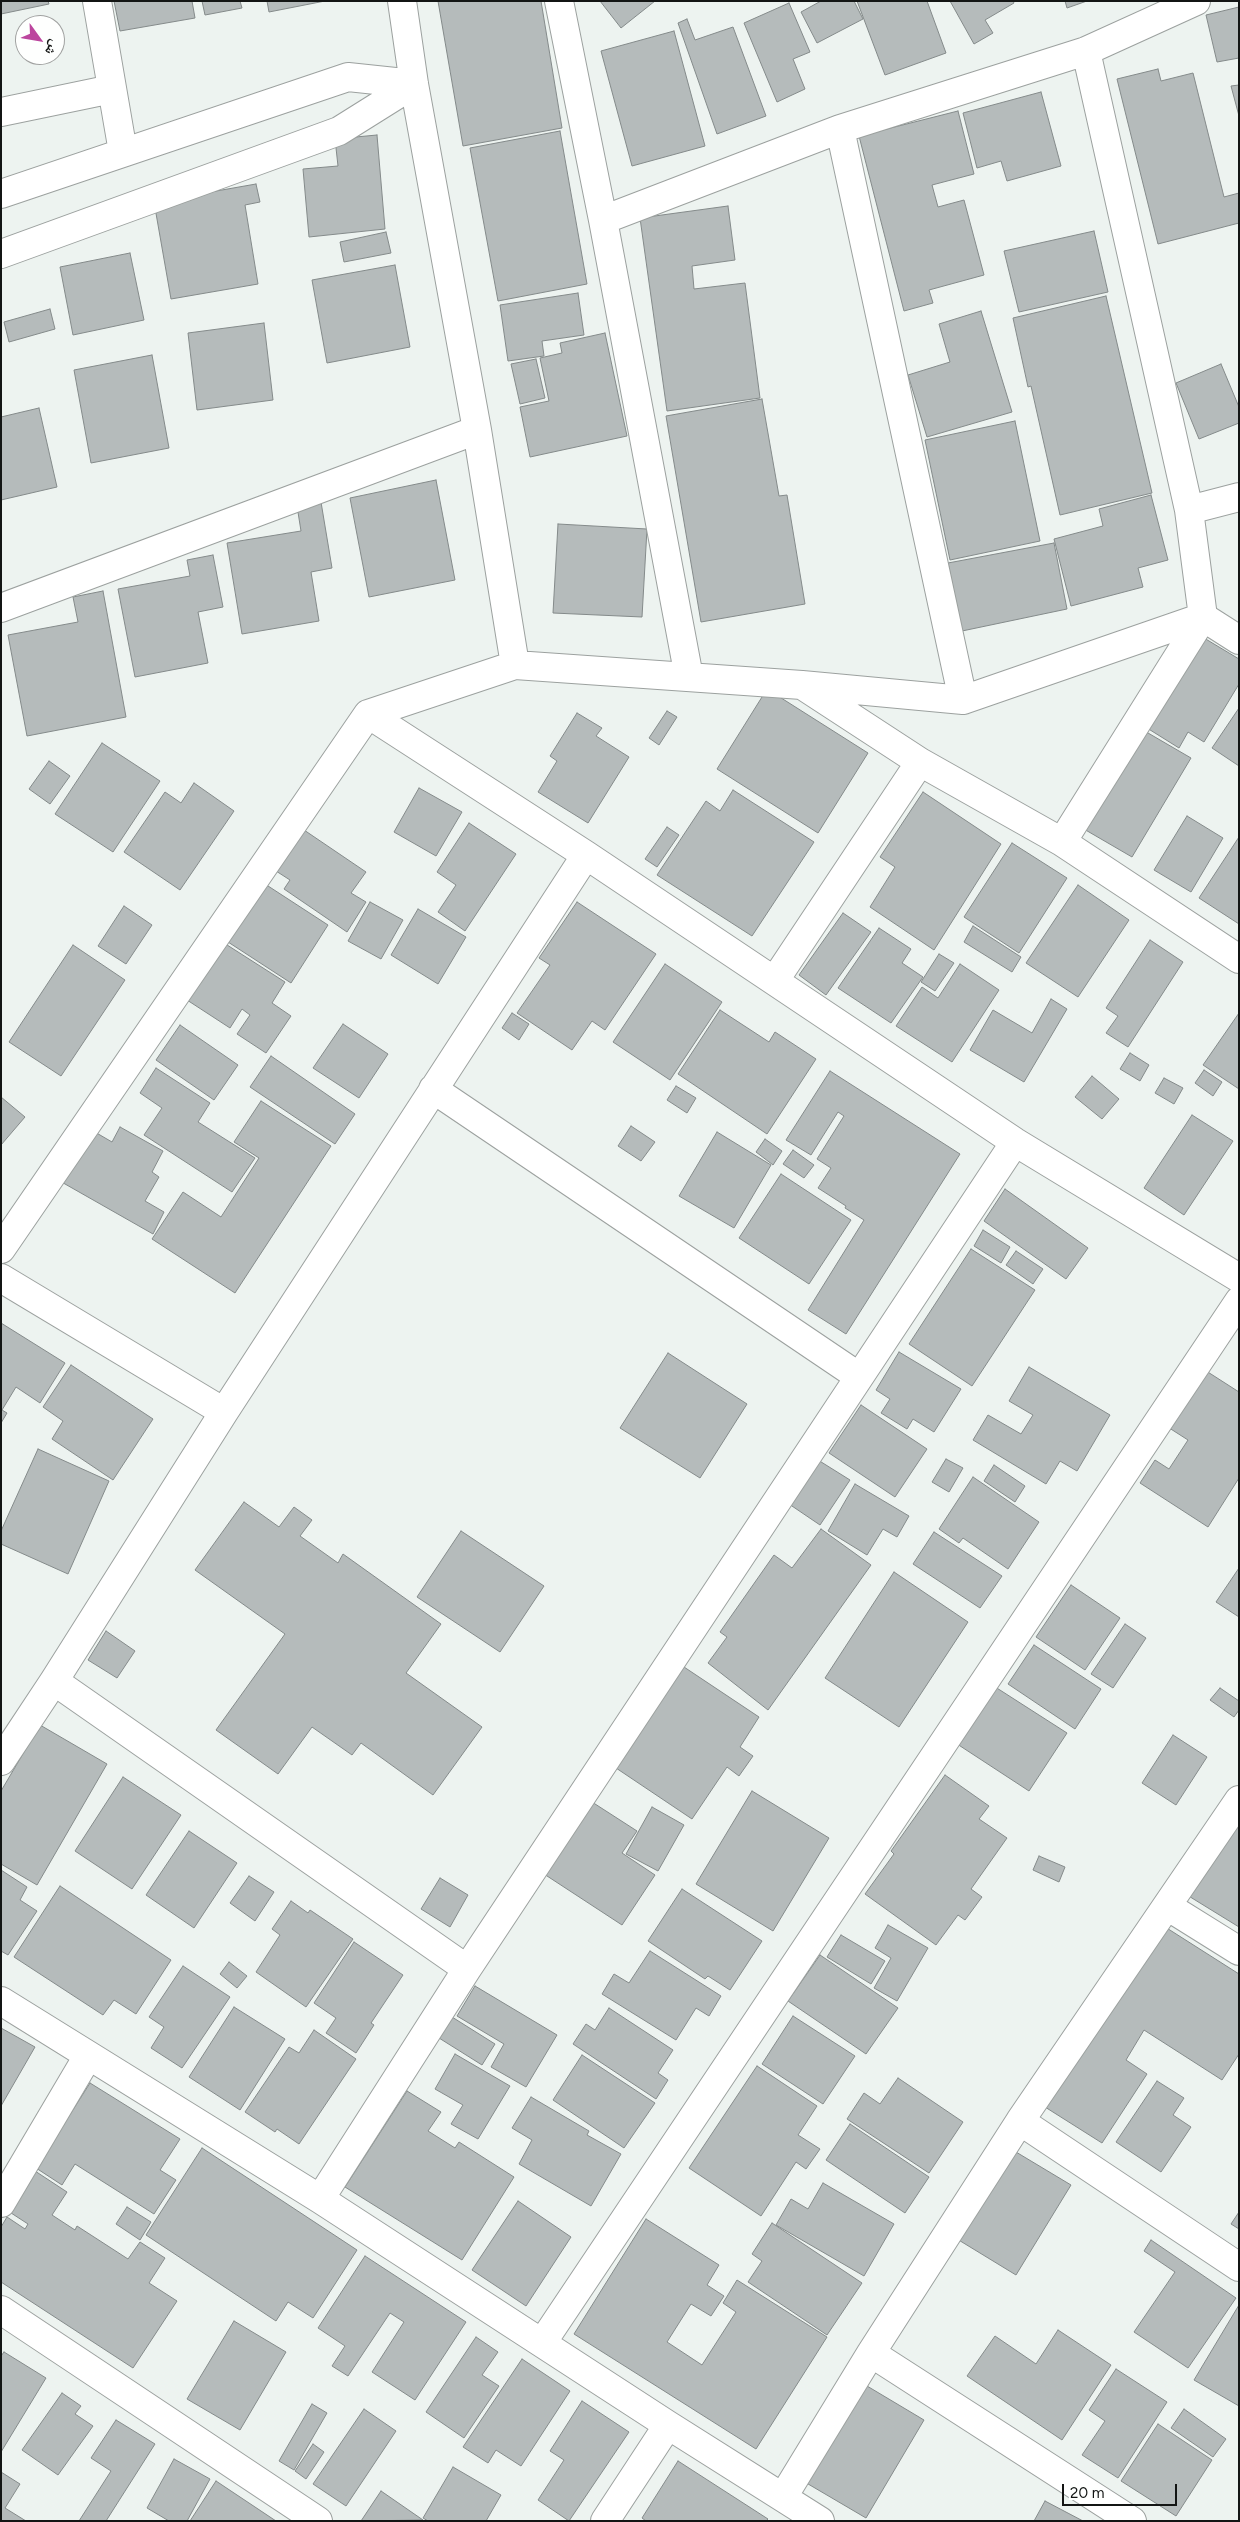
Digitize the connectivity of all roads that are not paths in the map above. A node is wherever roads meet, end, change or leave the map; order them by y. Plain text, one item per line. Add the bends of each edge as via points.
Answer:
1 (97, 1) edge
2 (402, 1) edge
3 (559, 1) edge
4 (1196, 1) edge
5 (1086, 51) junction
6 (414, 84) junction
7 (112, 89) junction
8 (1, 112) edge
9 (840, 129) junction
10 (123, 152) junction
11 (1, 194) edge
12 (603, 220) junction
13 (1, 254) edge
14 (477, 430) junction
15 (1239, 497) edge
16 (1189, 510) junction
17 (1, 608) edge
18 (1203, 617) junction
19 (1239, 640) edge
20 (516, 665) junction
21 (689, 677) junction
22 (802, 685) junction
23 (963, 700) junction
24 (368, 714) junction
25 (920, 762) junction
26 (1062, 842) junction
27 (586, 854) junction
28 (1239, 959) edge
29 (775, 980) junction
30 (432, 1089) junction
31 (1015, 1142) junction
32 (1, 1249) edge
33 (1, 1278) edge
34 (1239, 1278) edge
35 (1239, 1301) edge
36 (858, 1376) junction
37 (224, 1412) junction
38 (54, 1681) junction
39 (1, 1761) edge
40 (1239, 1800) edge
41 (1167, 1906) junction
42 (1239, 1951) edge
43 (467, 1969) junction
44 (1, 2001) edge
45 (88, 2056) junction
46 (1020, 2121) junction
47 (320, 2199) junction
48 (1, 2203) edge
49 (1239, 2267) edge
50 (1, 2310) edge
51 (542, 2343) junction
52 (871, 2353) junction
53 (668, 2425) junction
54 (783, 2497) junction
55 (318, 2521) edge
56 (605, 2521) edge
57 (820, 2521) edge
58 (1132, 2521) edge

1 - 7 street
2 - 6 street
3 - 12 street
4 - 5 street
5 - 9 street
5 - 16 street
6 - 10 street via 348,77
6 - 13 street via 339,131
6 - 14 street
7 - 8 street
7 - 10 street
9 - 12 street
9 - 23 street
10 - 11 street
12 - 21 street
14 - 17 street
14 - 20 street
15 - 16 street
16 - 18 street
18 - 19 street
18 - 23 street
18 - 26 street
20 - 21 street
20 - 24 street
21 - 22 street
22 - 23 street
22 - 25 street
24 - 27 street
24 - 32 street
25 - 26 street
25 - 29 street
26 - 28 street
27 - 29 street
27 - 30 street
29 - 31 street
30 - 36 street
30 - 37 street
31 - 34 street
31 - 36 street
33 - 37 street
35 - 51 street
36 - 43 street
37 - 38 street
38 - 39 street
38 - 43 street
40 - 41 street
41 - 42 street
41 - 46 street
43 - 47 street
44 - 45 street
45 - 47 street
45 - 48 street
46 - 49 street
46 - 52 street
47 - 51 street
50 - 55 street
51 - 53 street
52 - 54 street
52 - 58 street
53 - 54 street
53 - 56 street
54 - 57 street

